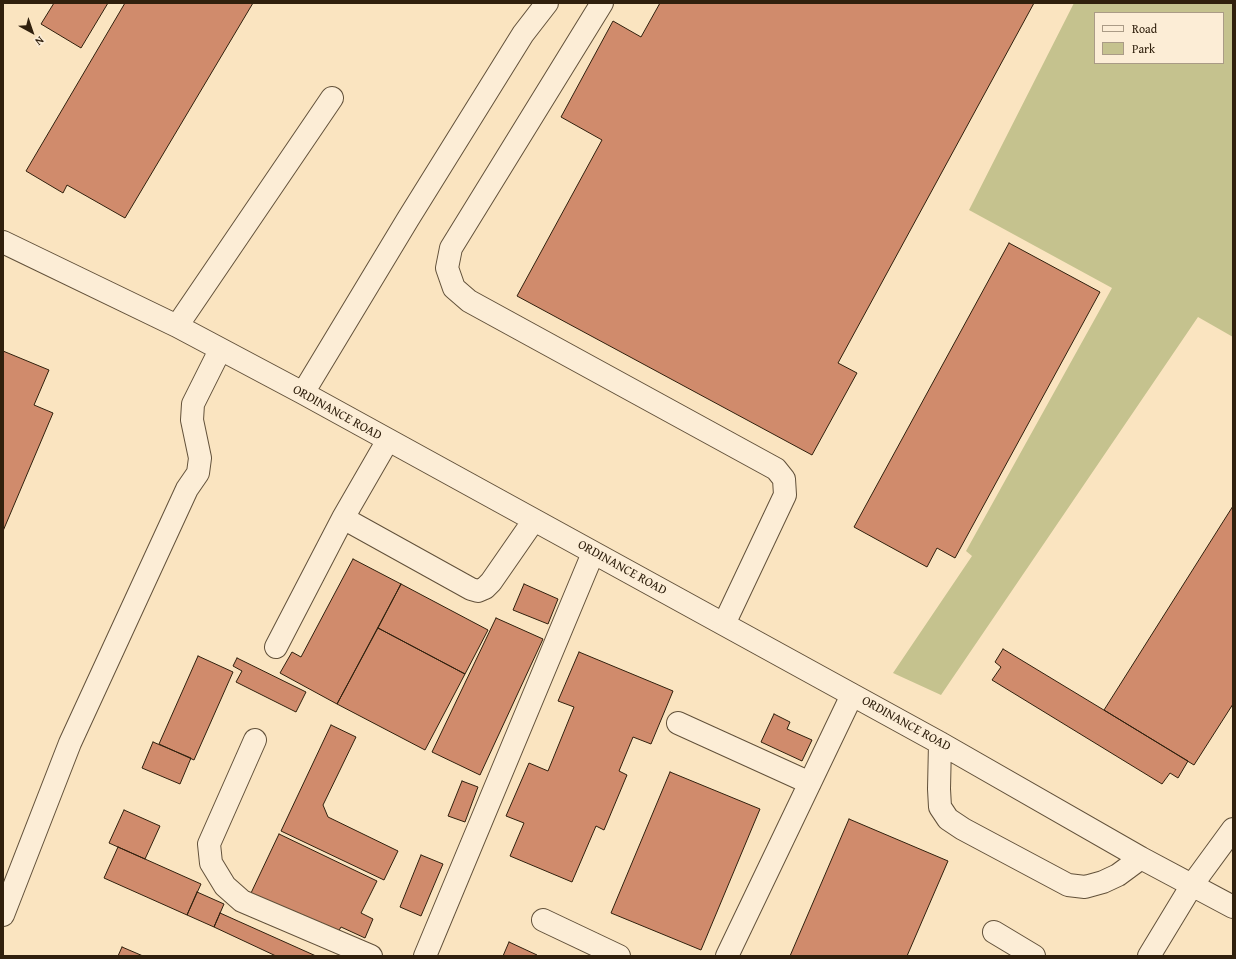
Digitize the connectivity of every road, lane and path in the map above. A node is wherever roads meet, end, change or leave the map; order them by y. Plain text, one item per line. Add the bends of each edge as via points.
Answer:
1 (547, 3) edge
2 (602, 3) edge
3 (332, 98) dead end
4 (3, 242) edge
5 (177, 326) junction
6 (220, 350) junction
7 (303, 394) junction
8 (388, 440) junction
9 (343, 518) junction
10 (534, 520) junction
11 (593, 553) junction
12 (724, 624) junction
13 (276, 647) dead end
14 (852, 695) junction
15 (678, 723) dead end
16 (255, 740) dead end
17 (940, 743) junction
18 (810, 783) junction
19 (1233, 829) edge
20 (1141, 858) junction
21 (1192, 885) junction
22 (1233, 907) edge
23 (3, 915) edge
24 (543, 920) dead end
25 (994, 932) dead end
26 (371, 956) edge
27 (425, 956) edge
28 (619, 956) edge
29 (728, 956) edge
30 (1034, 956) edge
31 (1149, 956) edge

1 - 7 street via 515,47
2 - 12 street via 451,248 447,268 454,288 469,301 776,469 784,479 785,495
3 - 5 street
4 - 5 street, ORDINANCE ROAD
5 - 6 street, ORDINANCE ROAD
6 - 7 street, ORDINANCE ROAD
6 - 23 street via 193,404 192,420 200,458 198,473 187,489 70,743
7 - 8 street, ORDINANCE ROAD
8 - 9 street
8 - 10 street, ORDINANCE ROAD
9 - 10 street via 478,591 491,582
9 - 13 street
10 - 11 street, ORDINANCE ROAD
11 - 12 street, ORDINANCE ROAD
11 - 27 street
12 - 14 street, ORDINANCE ROAD
14 - 17 street, ORDINANCE ROAD
14 - 18 street
15 - 18 street
16 - 26 street via 209,844 211,863 224,886 242,901
17 - 20 street, ORDINANCE ROAD
17 - 20 street via 940,807 948,818 963,829 1068,885 1085,886 1103,882 1118,875
18 - 29 street
19 - 21 street
20 - 21 street, ORDINANCE ROAD
21 - 22 street, ORDINANCE ROAD
21 - 31 street
24 - 28 street
25 - 30 street

